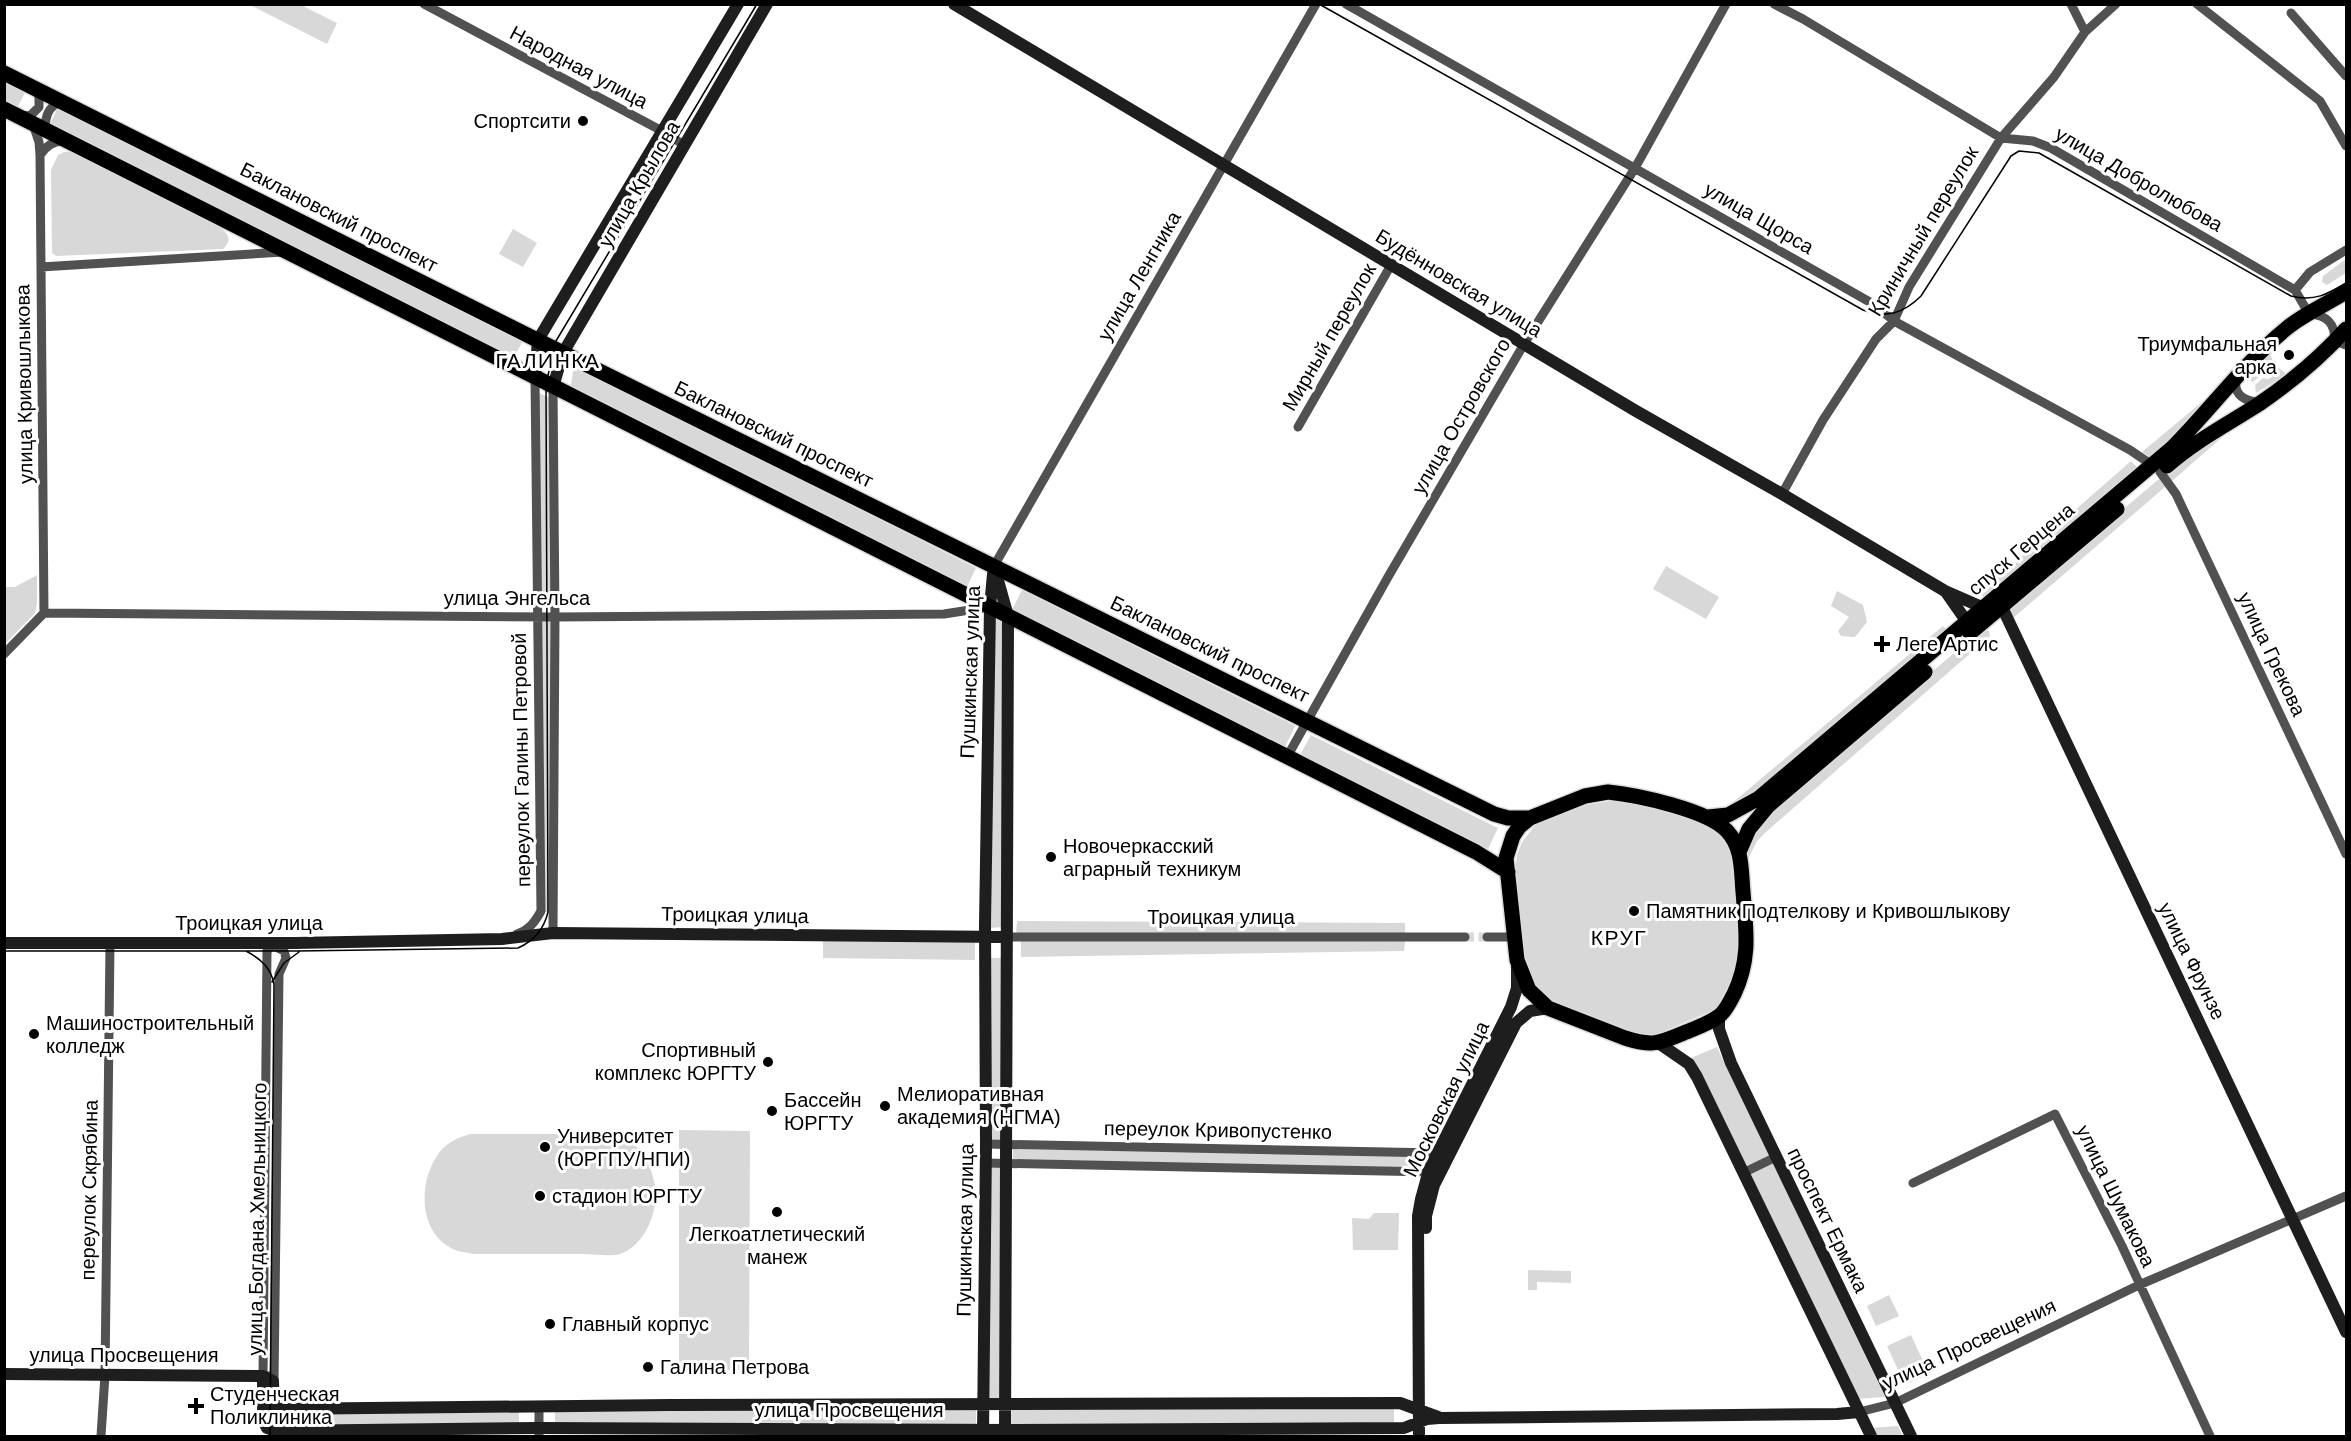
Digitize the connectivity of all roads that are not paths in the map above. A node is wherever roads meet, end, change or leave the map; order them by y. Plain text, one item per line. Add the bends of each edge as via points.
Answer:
1 (424, 4) edge
2 (738, 4) edge
3 (767, 4) edge
4 (954, 4) edge
5 (1316, 4) edge
6 (1346, 4) edge
7 (1726, 4) edge
8 (1774, 4) edge
9 (2071, 4) edge
10 (2116, 4) edge
11 (2197, 4) edge
12 (2291, 13) dead end
13 (2085, 32) junction
14 (4, 73) edge
15 (2346, 76) edge
16 (34, 87) junction
17 (61, 100) junction
18 (10, 112) edge
19 (39, 127) junction
20 (664, 132) junction
21 (2001, 138) junction
22 (69, 142) junction
23 (684, 145) junction
24 (2346, 146) edge
25 (40, 155) junction
26 (1224, 165) junction
27 (1635, 168) junction
28 (2346, 250) edge
29 (285, 252) junction
30 (1391, 265) junction
31 (41, 267) junction
32 (2295, 290) junction
33 (2346, 292) edge
34 (2309, 314) junction
35 (1894, 321) junction
36 (2346, 329) edge
37 (538, 340) junction
38 (2341, 343) edge
39 (1524, 344) junction
40 (562, 353) junction
41 (535, 378) junction
42 (2236, 378) junction
43 (553, 387) junction
44 (2261, 403) junction
45 (1298, 427) dead end
46 (2156, 469) junction
47 (1782, 494) junction
48 (994, 566) junction
49 (1945, 591) junction
50 (990, 607) junction
51 (2002, 607) junction
52 (1984, 608) junction
53 (44, 613) junction
54 (1008, 616) junction
55 (538, 617) junction
56 (555, 617) junction
57 (1967, 622) junction
58 (4, 654) edge
59 (1306, 721) junction
60 (1287, 757) junction
61 (1708, 817) junction
62 (1530, 818) junction
63 (1739, 852) junction
64 (2346, 854) edge
65 (1508, 872) junction
66 (553, 933) junction
67 (1007, 937) junction
68 (1465, 937) tunnel mouth
69 (1487, 937) tunnel mouth
70 (1515, 937) junction
71 (985, 938) junction
72 (502, 939) junction
73 (4, 943) edge
74 (110, 944) junction
75 (268, 946) junction
76 (1517, 960) junction
77 (1548, 1008) junction
78 (1719, 1017) junction
79 (1660, 1044) junction
80 (986, 1144) junction
81 (1007, 1144) junction
82 (1443, 1155) junction
83 (1776, 1157) junction
84 (986, 1163) junction
85 (1007, 1163) junction
86 (1434, 1172) junction
87 (1743, 1173) junction
88 (1913, 1182) dead end
89 (2346, 1196) edge
90 (2293, 1217) junction
91 (2139, 1285) junction
92 (2346, 1332) edge
93 (4, 1374) edge
94 (105, 1375) junction
95 (270, 1380) junction
96 (1894, 1403) junction
97 (983, 1405) junction
98 (1005, 1405) junction
99 (539, 1407) junction
100 (1859, 1412) junction
101 (267, 1413) junction
102 (1427, 1416) junction
103 (539, 1432) edge
104 (983, 1433) edge
105 (1005, 1433) edge
106 (271, 1435) edge
107 (101, 1437) edge
108 (1419, 1437) edge
109 (1427, 1437) edge
110 (1871, 1437) edge
111 (1911, 1437) edge
112 (2210, 1437) edge

1 - 20 street, Народная улица
2 - 20 street, улица Крылова
3 - 23 street, улица Крылова
4 - 26 street, Будённовская улица
5 - 26 street, улица Ленгника
6 - 27 street, улица Щорса
7 - 27 street, улица Островского
8 - 21 street, улица Добролюбова
9 - 13 street
10 - 13 street, Криничный переулок
11 - 24 street via 2320,101
12 - 15 street
13 - 21 street, Криничный переулок via 2054,77
14 - 16 main road, Баклановский проспект
16 - 17 main road, Баклановский проспект
16 - 18 street via 39,96 37,112 30,116
17 - 19 street via 47,111
17 - 37 main road, Баклановский проспект
18 - 19 main road
19 - 22 main road
19 - 25 street, улица Кривошлыкова
20 - 23 street, Народная улица
20 - 37 street, улица Крылова
21 - 32 street, улица Добролюбова via 2033,141 2051,148
21 - 35 street, Криничный переулок via 1909,287
22 - 25 street via 51,144
22 - 29 main road
23 - 40 street, улица Крылова
25 - 31 street, улица Кривошлыкова
26 - 30 street, Будённовская улица
26 - 48 street, улица Ленгника
27 - 35 street, улица Щорса via 1875,305
27 - 39 street, улица Островского
28 - 32 street via 2310,272
29 - 31 street
29 - 41 main road
30 - 39 street, Будённовская улица
30 - 45 street, Мирный переулок
31 - 53 street, улица Кривошлыкова
32 - 34 street
33 - 34 main road, спуск Герцена
34 - 38 street via 2321,315 2331,322
34 - 42 main road, спуск Герцена via 2263,348
35 - 46 street, улица Щорса via 2130,450
35 - 47 street, Криничный переулок via 1876,339 1823,420
36 - 38 main road, спуск Герцена
37 - 40 main road, Баклановский проспект
37 - 41 street, улица Крылова
38 - 44 main road, спуск Герцена
39 - 47 street, Будённовская улица
39 - 59 street, улица Островского
40 - 43 street, улица Крылова
40 - 48 main road, Баклановский проспект
41 - 43 main road
41 - 55 street, переулок Галины Петровой
42 - 44 street via 2235,387 2242,398
42 - 46 main road, спуск Герцена
43 - 50 main road
43 - 56 street, переулок Галины Петровой
44 - 46 main road, спуск Герцена
46 - 51 main road, спуск Герцена
46 - 52 main road, спуск Герцена
46 - 64 street, улица Грекова via 2176,494
47 - 49 street, Будённовская улица
48 - 50 street, Пушкинская улица
48 - 54 street, Пушкинская улица
48 - 59 main road, Баклановский проспект
49 - 52 street, Будённовская улица
49 - 57 street, Будённовская улица
50 - 54 main road
50 - 56 street, улица Энгельса via 944,614
50 - 71 street, Пушкинская улица
51 - 63 main road, спуск Герцена via 1768,807 1749,829
51 - 90 street, улица Фрунзе
52 - 57 main road, спуск Герцена
53 - 55 street, улица Энгельса
53 - 58 street
54 - 60 main road
54 - 67 street, Пушкинская улица
55 - 56 street, улица Энгельса
55 - 72 street, переулок Галины Петровой via 541,911 526,931
56 - 66 street, переулок Галины Петровой
57 - 61 main road, спуск Герцена via 1760,798 1728,815
59 - 60 street, улица Островского
59 - 62 main road, Баклановский проспект via 1494,814
60 - 65 main road
61 - 62 main road via 1629,794 1608,792 1585,796
61 - 63 main road via 1728,831
62 - 65 main road via 1519,827 1509,847
63 - 78 main road via 1747,943 1745,963 1732,998
65 - 70 main road
66 - 71 street, Троицкая улица
66 - 72 street, Троицкая улица
67 - 68 street, Троицкая улица
67 - 71 street, Троицкая улица
67 - 81 street, Пушкинская улица
69 - 70 street
70 - 76 main road
71 - 80 street, Пушкинская улица
72 - 75 street, Троицкая улица
73 - 74 street, Троицкая улица
74 - 75 street, Троицкая улица
74 - 94 street, переулок Скрябина
75 - 95 street, улица Богдана Хмельницкого
75 - 95 street, улица Богдана Хмельницкого via 284,951 286,958 279,974
76 - 77 main road via 1529,990
76 - 82 street, Московская улица via 1517,988 1511,1007
77 - 79 main road via 1625,1038
77 - 82 street, Московская улица via 1530,1011 1516,1023
78 - 79 main road
78 - 83 street, проспект Ермака via 1719,1029 1731,1063
79 - 87 street via 1689,1064
80 - 81 street, переулок Кривопустенко
80 - 84 street, Пушкинская улица
81 - 82 street, переулок Кривопустенко
81 - 85 street, Пушкинская улица
82 - 86 street, Московская улица
83 - 87 street
83 - 96 street, проспект Ермака
84 - 85 street, переулок Кривопустенко
84 - 97 street, Пушкинская улица
85 - 86 street, переулок Кривопустенко
85 - 98 street, Пушкинская улица
86 - 102 street, Московская улица via 1426,1216
87 - 100 street
88 - 91 street, улица Шумакова via 2055,1114
89 - 90 street, улица Просвещения
90 - 91 street, улица Просвещения
90 - 92 street, улица Фрунзе
91 - 96 street, улица Просвещения
91 - 112 street, улица Шумакова
93 - 94 street, улица Просвещения
94 - 95 street, улица Просвещения
94 - 107 street, переулок Скрябина
95 - 101 street, улица Богдана Хмельницкого
96 - 100 street, улица Просвещения
96 - 111 street, проспект Ермака
97 - 98 street, улица Просвещения
97 - 99 street, улица Просвещения
97 - 104 street, Пушкинская улица
98 - 102 street, улица Просвещения via 1400,1403
98 - 105 street, Пушкинская улица
99 - 101 street, улица Просвещения
99 - 103 street
100 - 102 street, улица Просвещения
100 - 110 street
101 - 106 street, улица Просвещения
102 - 105 street, улица Просвещения via 1404,1428
102 - 108 street, Московская улица
102 - 109 street, Московская улица
103 - 104 street, улица Просвещения
103 - 106 street, улица Просвещения
104 - 105 street, улица Просвещения

